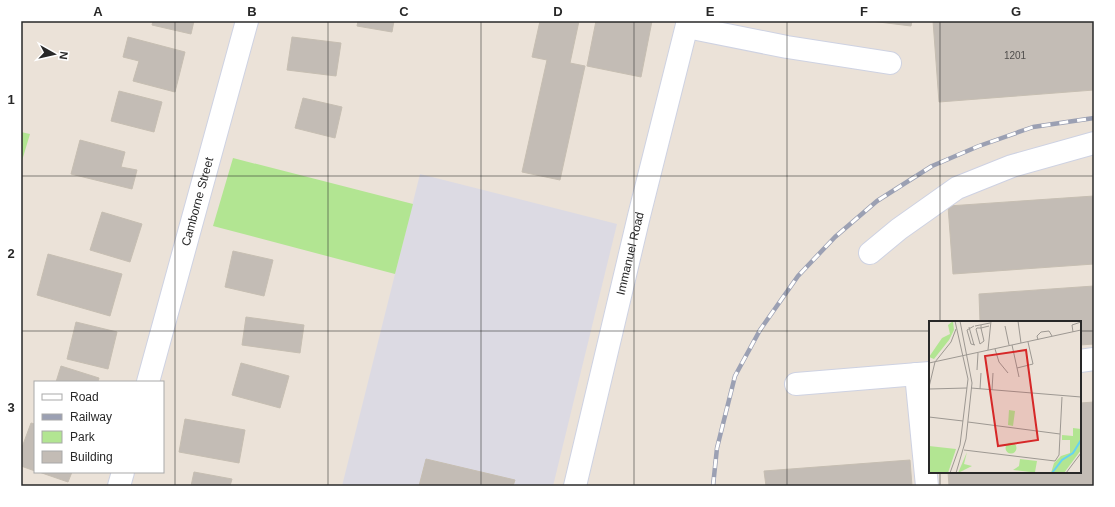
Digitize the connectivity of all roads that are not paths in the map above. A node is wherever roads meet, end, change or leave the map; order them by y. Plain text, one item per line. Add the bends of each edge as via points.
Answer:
1 (247, 21) edge
2 (688, 24) edge
3 (890, 64) dead end
4 (1094, 143) edge
5 (870, 253) dead end
6 (1094, 359) edge
7 (1081, 360) edge
8 (923, 373) edge
9 (148, 381) edge
10 (796, 384) dead end
11 (123, 473) edge
12 (119, 486) edge
13 (575, 486) edge
14 (928, 486) edge

1 - 9 street, Camborne Street
2 - 3 street via 787,47
2 - 13 street, Immanuel Road
4 - 5 street via 1012,166 957,188
6 - 7 street
8 - 10 street
8 - 14 street
11 - 12 street

